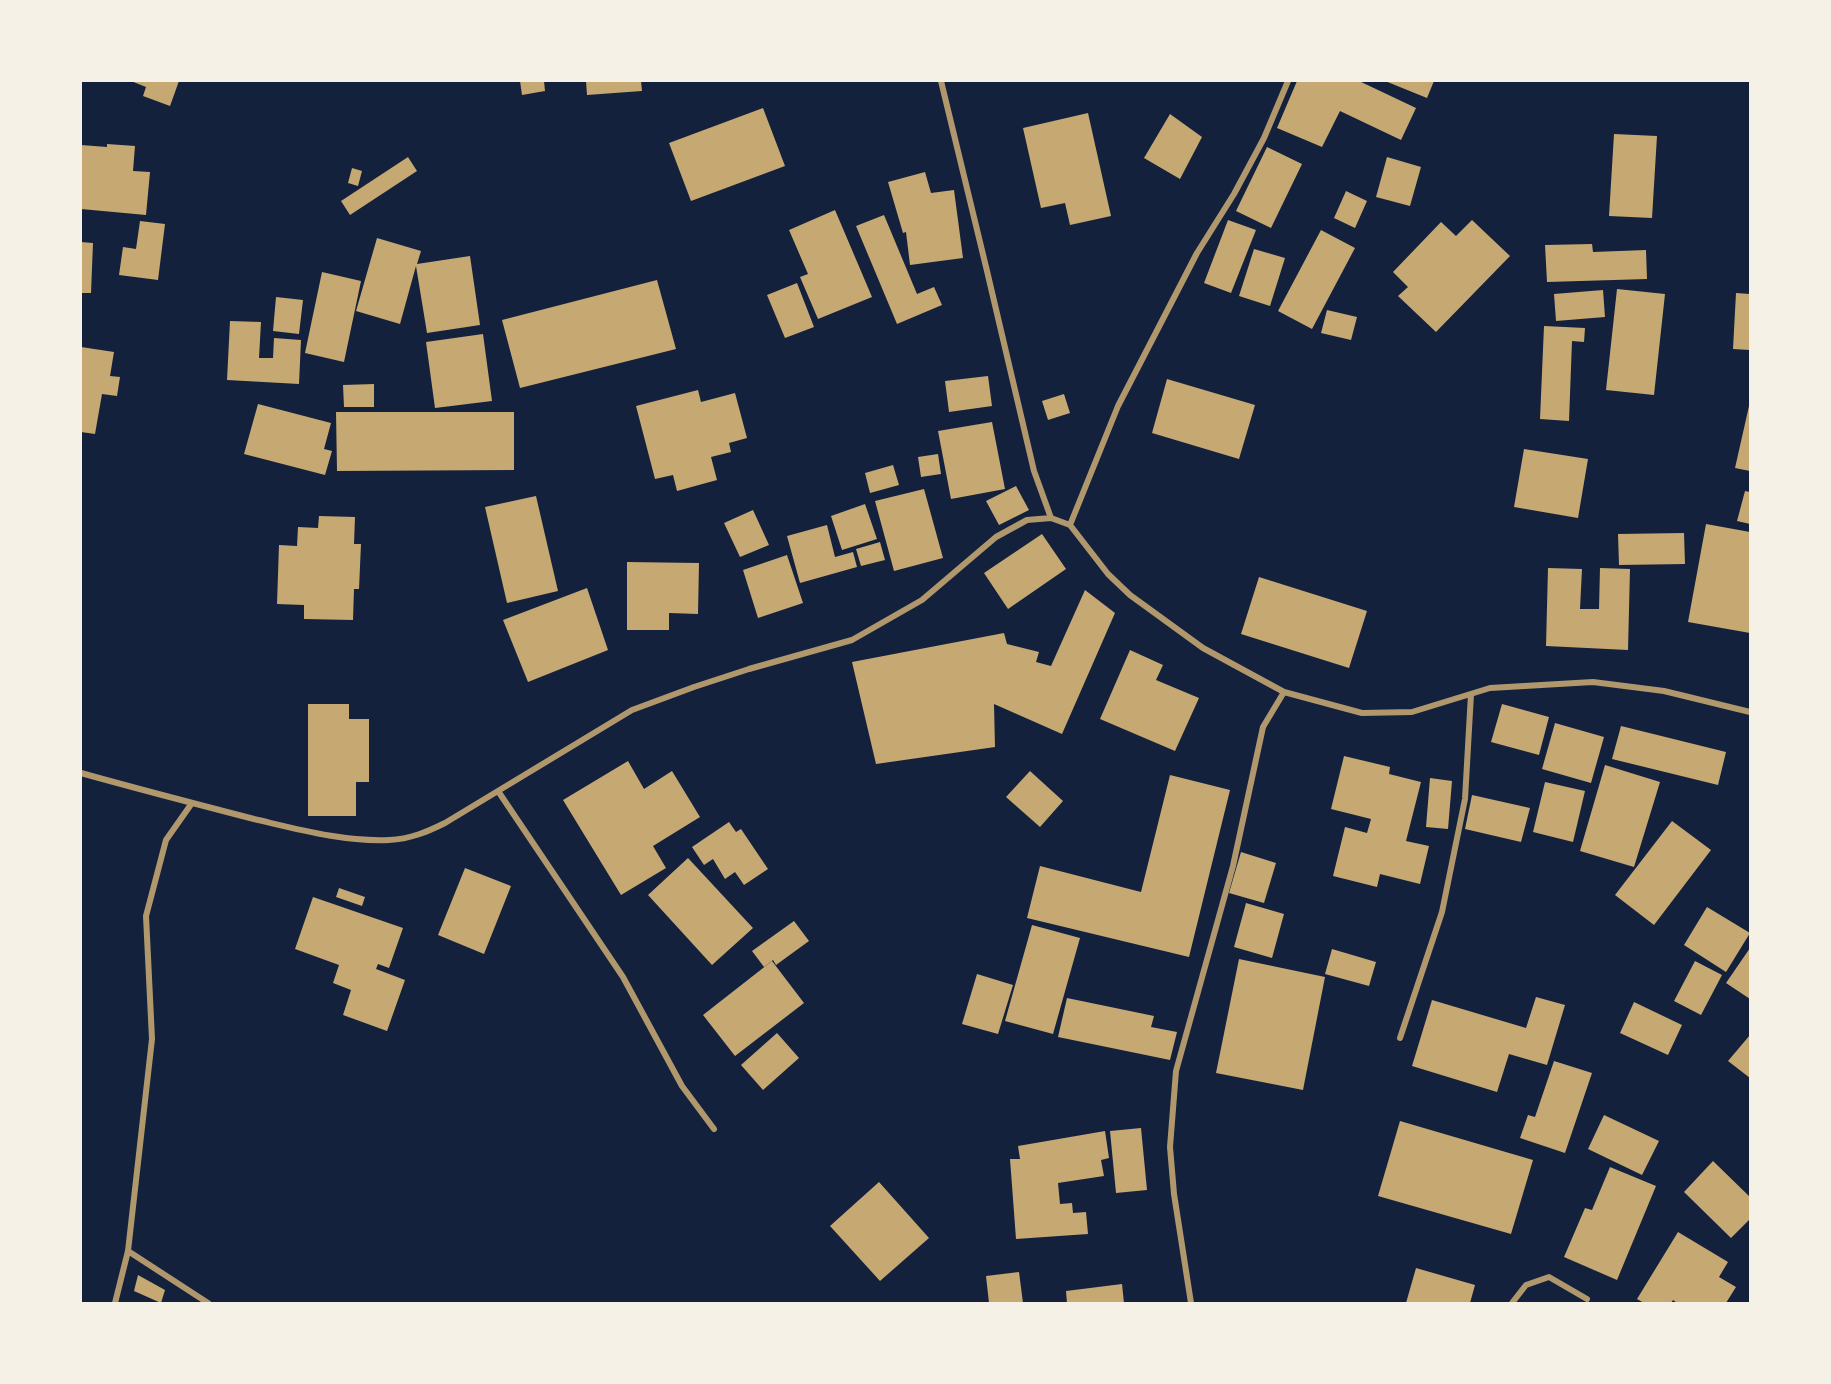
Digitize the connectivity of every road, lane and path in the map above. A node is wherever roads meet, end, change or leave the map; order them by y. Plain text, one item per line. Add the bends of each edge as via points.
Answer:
1 (941, 81) edge
2 (1288, 81) edge
3 (1051, 518) junction
4 (1070, 525) junction
5 (1284, 692) junction
6 (1471, 694) junction
7 (1750, 712) edge
8 (81, 773) edge
9 (498, 791) junction
10 (192, 803) junction
11 (1400, 1038) dead end
12 (714, 1129) dead end
13 (128, 1251) junction
14 (1587, 1299) dead end
15 (115, 1303) edge
16 (208, 1303) edge
17 (1191, 1303) edge
18 (1512, 1303) edge

1 - 3 street via 1034,471
2 - 4 street via 1264,138 1197,253 1118,406
3 - 4 street
3 - 9 street via 1027,520 996,537 922,600 852,640 748,669 632,710
4 - 5 street via 1108,574 1130,595 1203,648
5 - 6 street via 1362,713 1412,712
5 - 17 street via 1263,727 1233,866 1176,1071 1170,1147
6 - 7 street via 1490,688 1593,682 1664,691
6 - 11 street via 1466,799 1442,912
8 - 10 street
9 - 10 street via 419,836 389,840 302,831
9 - 12 street via 623,977 682,1086
10 - 13 street via 166,840 146,916 152,1039
13 - 15 street
13 - 16 street
14 - 18 street via 1549,1277 1527,1285

